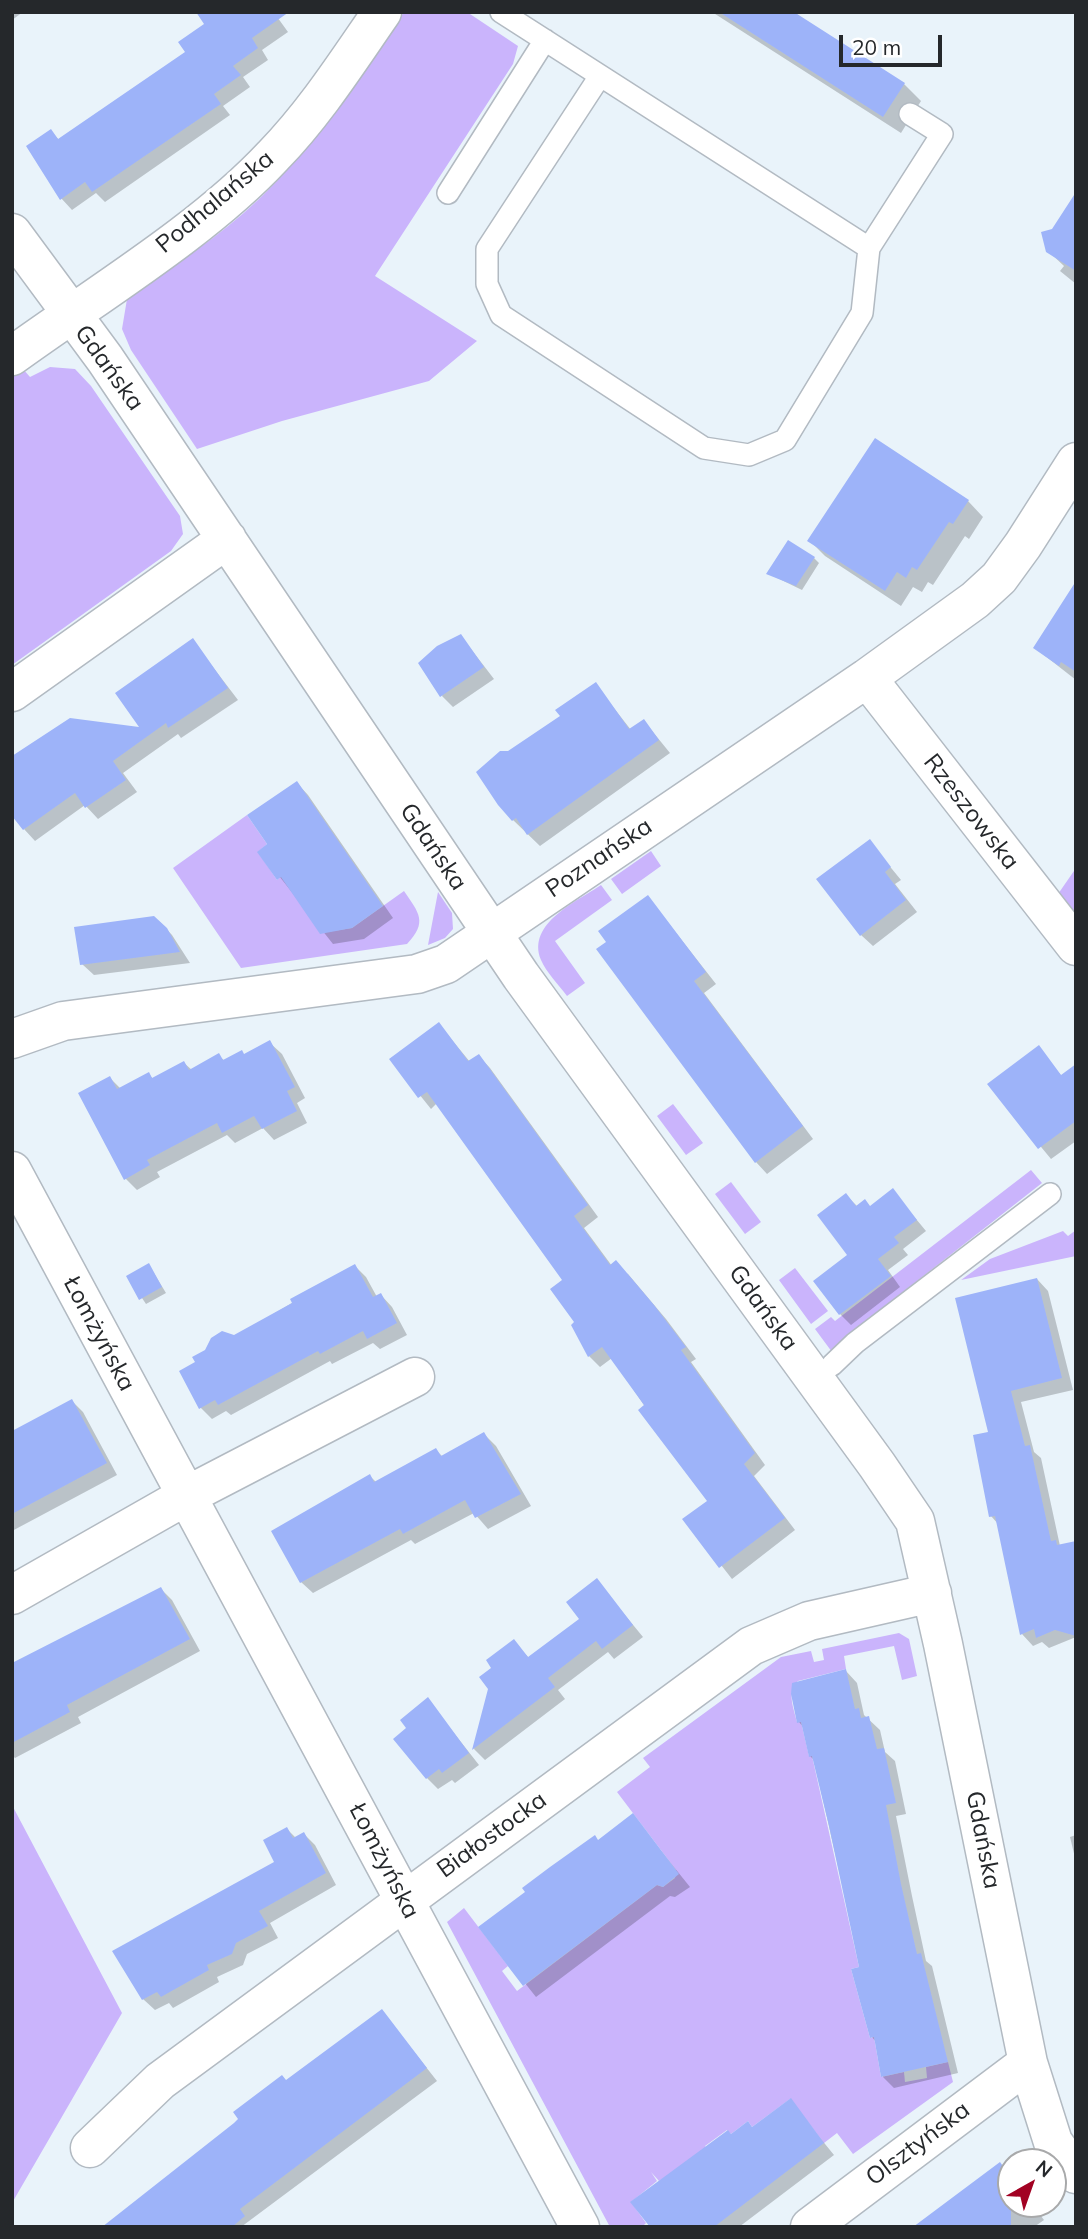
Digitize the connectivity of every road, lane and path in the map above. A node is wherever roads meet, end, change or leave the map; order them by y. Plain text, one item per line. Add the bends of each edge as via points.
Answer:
1 (382, 12) edge
2 (501, 12) edge
3 (545, 40) junction
4 (600, 76) junction
5 (910, 114) dead end
6 (448, 193) dead end
7 (12, 233) edge
8 (869, 248) junction
9 (69, 314) junction
10 (12, 356) edge
11 (1076, 462) edge
12 (227, 539) junction
13 (867, 678) junction
14 (12, 692) edge
15 (491, 931) junction
16 (1076, 946) edge
17 (12, 1039) edge
18 (12, 1171) edge
19 (1050, 1194) dead end
20 (832, 1365) dead end
21 (415, 1377) dead end
22 (186, 1496) junction
23 (932, 1593) junction
24 (12, 1595) edge
25 (403, 1900) junction
26 (1028, 2063) junction
27 (90, 2148) dead end
28 (1076, 2174) edge
29 (580, 2227) edge
30 (810, 2227) edge

1 - 9 street, Podhalańska via 307,116 248,181
2 - 3 lane
3 - 4 lane
3 - 6 lane
4 - 8 lane
4 - 8 lane via 487,249 487,284 501,315 704,448 749,454 785,440 862,313
5 - 8 lane via 942,134
7 - 9 street, Gdańska
9 - 10 street, Podhalańska
9 - 12 street, Gdańska via 105,359
11 - 13 street, Poznańska via 999,578 952,618
12 - 14 street
12 - 15 street, Gdańska
13 - 15 street, Poznańska
13 - 16 street, Rzeszowska
15 - 17 street, Poznańska via 470,949 430,971 63,1021
15 - 23 street, Gdańska via 915,1521
18 - 22 street, Łomżyńska
19 - 20 lane
21 - 22 street
22 - 24 street
22 - 25 street, Łomżyńska
23 - 25 street, Białostocka via 809,1620 751,1646
23 - 26 street, Gdańska
25 - 27 street, Białostocka via 160,2081
25 - 29 street, Łomżyńska
26 - 28 street, Gdańska via 1053,2142
26 - 30 street, Olsztyńska

